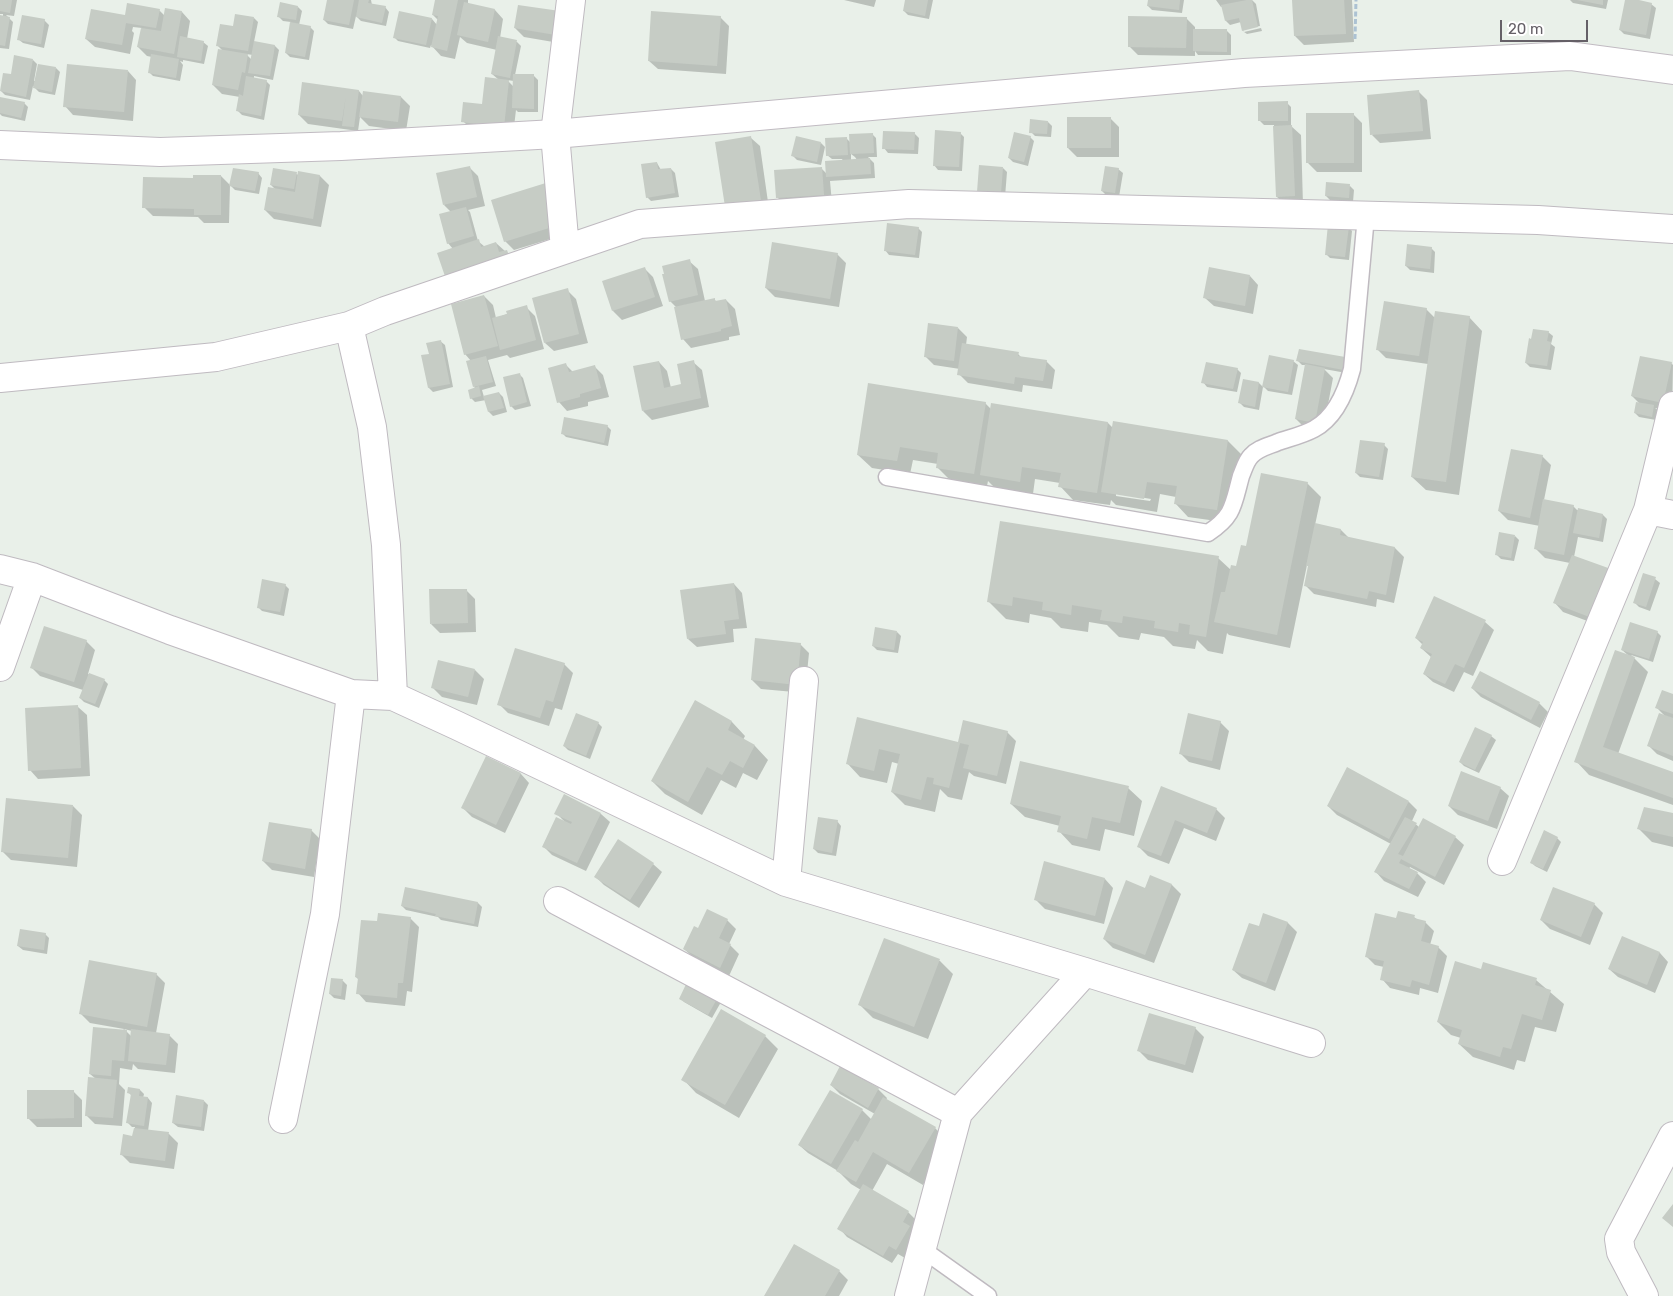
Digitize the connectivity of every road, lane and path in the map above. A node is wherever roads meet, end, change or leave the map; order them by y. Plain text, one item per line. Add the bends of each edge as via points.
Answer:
1 (571, 0) edge
2 (1356, 0) edge
3 (1354, 67) junction
4 (1673, 70) edge
5 (555, 134) junction
6 (0, 145) edge
7 (1366, 216) junction
8 (1673, 229) edge
9 (565, 249) junction
10 (349, 326) junction
11 (0, 378) edge
12 (1673, 406) edge
13 (887, 477) dead end
14 (1660, 512) edge
15 (0, 568) edge
16 (32, 577) junction
17 (0, 667) edge
18 (804, 681) dead end
19 (351, 694) junction
20 (393, 696) junction
21 (1502, 861) dead end
22 (786, 882) junction
23 (558, 900) dead end
24 (1085, 972) junction
25 (1311, 1043) dead end
26 (958, 1113) junction
27 (283, 1120) dead end
28 (1673, 1136) edge
29 (922, 1249) junction
30 (909, 1296) edge
31 (988, 1296) edge
32 (1644, 1296) edge

1 - 5 street
2 - 3 path
3 - 4 street via 1570,56
3 - 5 street via 1244,73
5 - 6 street via 160,152
5 - 9 street
7 - 8 street via 1538,220
7 - 9 street via 909,204 640,224
7 - 13 lane via 1352,369 1346,390 1335,409 1314,429 1261,448 1251,456 1245,465 1230,515 1208,533
9 - 10 street
10 - 11 street via 216,357
10 - 20 street via 372,427 386,545
12 - 14 street
14 - 21 street
15 - 16 street
16 - 17 street
16 - 19 street
18 - 22 street
19 - 20 street
19 - 27 street via 325,914
20 - 22 street
22 - 24 street
23 - 26 street
24 - 25 street
24 - 26 street
26 - 29 street
28 - 32 street via 1619,1239 1621,1252
29 - 30 street
29 - 31 lane

